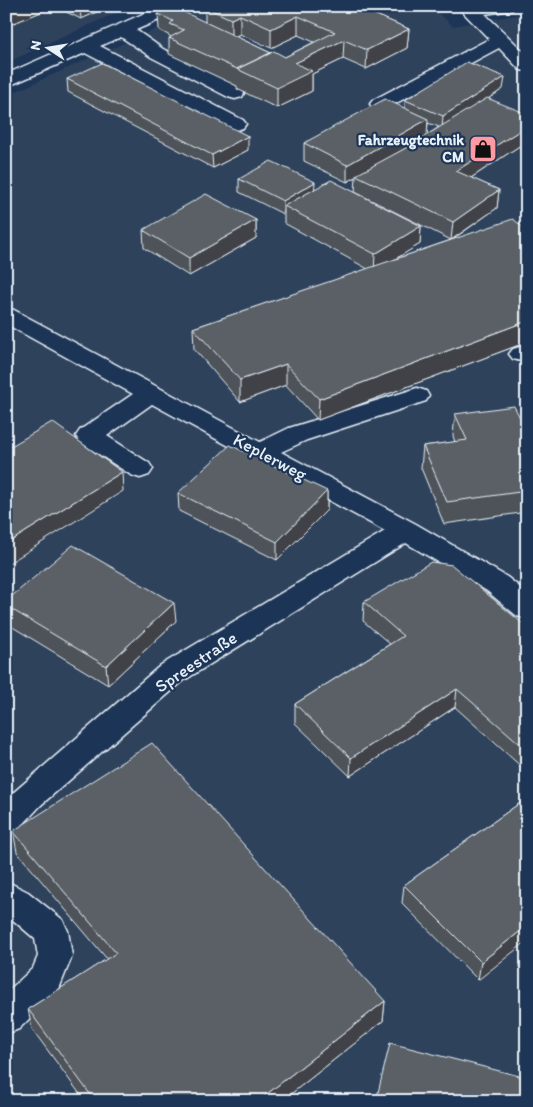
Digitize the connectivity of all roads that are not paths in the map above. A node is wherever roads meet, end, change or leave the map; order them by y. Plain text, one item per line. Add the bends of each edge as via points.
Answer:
1 (506, 6) edge
2 (168, 8) edge
3 (469, 9) edge
4 (123, 30) junction
5 (501, 40) junction
6 (85, 46) junction
7 (527, 66) edge
8 (6, 81) edge
9 (235, 93) edge
10 (380, 104) edge
11 (236, 124) dead end
12 (6, 315) edge
13 (151, 393) junction
14 (417, 396) dead end
15 (260, 452) junction
16 (140, 469) dead end
17 (406, 531) junction
18 (527, 609) edge
19 (6, 821) edge
20 (6, 896) edge
21 (6, 1017) edge

1 - 3 street
2 - 4 street
3 - 5 street
4 - 6 street
4 - 9 street via 157,54
5 - 7 street
5 - 10 street
6 - 8 street
6 - 11 street
12 - 13 street, Keplerweg
13 - 15 street, Keplerweg
13 - 16 street via 89,436
14 - 15 street via 298,434
15 - 17 street, Keplerweg
17 - 18 street, Keplerweg via 497,584
17 - 19 street, Spreestraße via 172,673 30,796
20 - 21 street via 51,931 55,956 47,978

